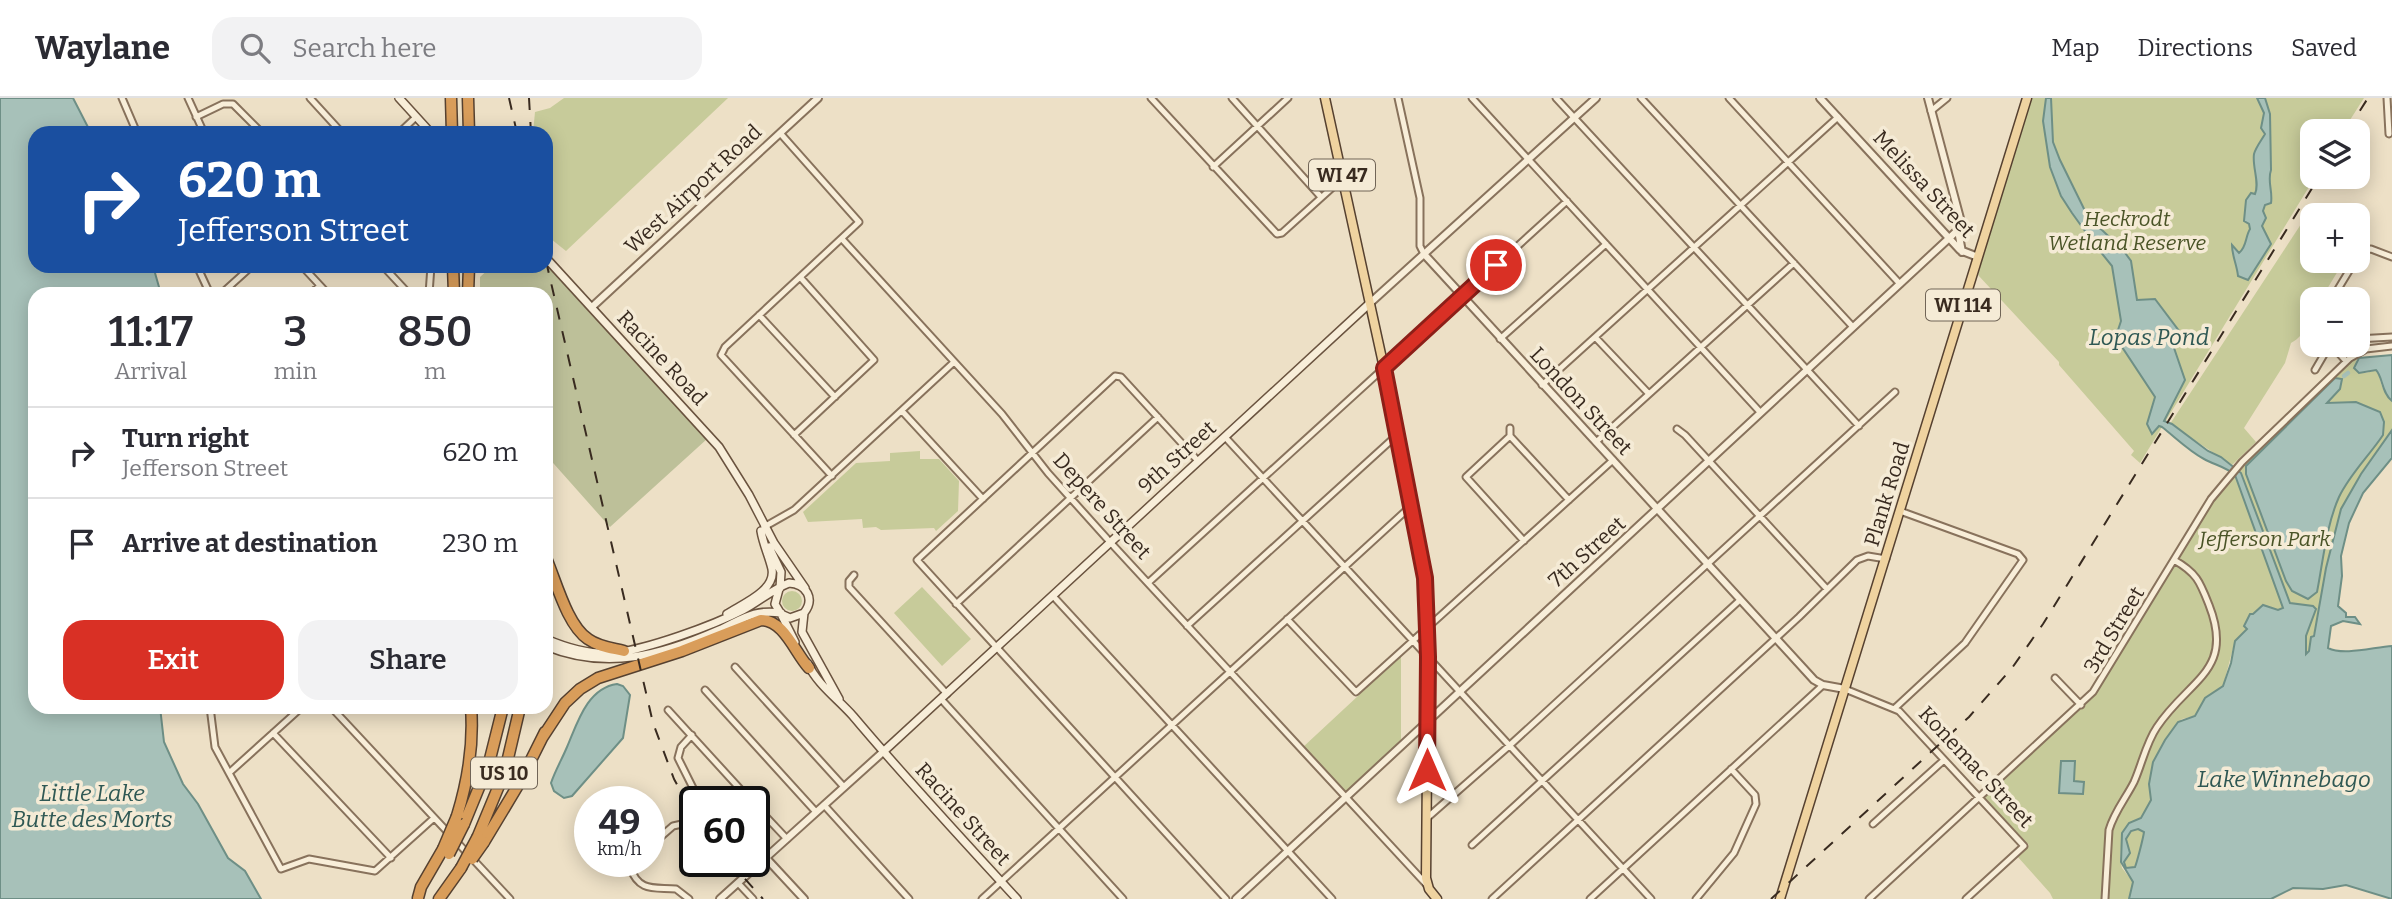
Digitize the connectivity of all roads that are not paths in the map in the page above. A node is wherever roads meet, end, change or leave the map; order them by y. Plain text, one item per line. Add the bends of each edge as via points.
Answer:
1 (122, 98) edge
2 (188, 98) edge
3 (310, 98) edge
4 (399, 98) edge
5 (451, 98) edge
6 (468, 98) edge
7 (818, 98) edge
8 (1151, 98) edge
9 (1232, 98) edge
10 (1288, 98) edge
11 (1325, 98) edge
12 (1398, 98) edge
13 (1472, 98) edge
14 (1556, 98) edge
15 (1596, 98) edge
16 (1641, 98) edge
17 (1729, 98) edge
18 (1820, 98) edge
19 (1928, 98) edge
20 (1947, 98) edge
21 (2027, 98) edge
22 (2387, 98) edge
23 (1931, 111) junction
24 (197, 117) junction
25 (416, 117) junction
26 (1574, 117) junction
27 (1838, 117) junction
28 (134, 126) edge
29 (201, 126) edge
30 (255, 126) edge
31 (336, 126) edge
32 (406, 126) edge
33 (424, 126) edge
34 (452, 126) edge
35 (469, 126) edge
36 (1257, 126) junction
37 (780, 133) junction
38 (2389, 134) dead end
39 (1528, 159) junction
40 (1788, 162) junction
41 (1213, 167) junction
42 (1343, 178) junction
43 (1321, 197) junction
44 (1567, 201) junction
45 (1740, 205) junction
46 (1959, 229) junction
47 (842, 239) junction
48 (1950, 239) junction
49 (1606, 244) junction
50 (1694, 247) junction
51 (2370, 249) edge
52 (1962, 252) junction
53 (1424, 254) junction
54 (1978, 257) junction
55 (2392, 257) edge
56 (1794, 263) junction
57 (553, 265) edge
58 (244, 273) edge
59 (308, 273) edge
60 (390, 273) edge
61 (800, 278) junction
62 (1900, 284) junction
63 (320, 286) edge
64 (230, 287) edge
65 (402, 287) edge
66 (1647, 289) junction
67 (1461, 297) junction
68 (1370, 303) junction
69 (1747, 305) junction
70 (592, 307) junction
71 (759, 315) junction
72 (1853, 327) junction
73 (1595, 337) junction
74 (2392, 337) edge
75 (2370, 338) edge
76 (1500, 339) junction
77 (2392, 346) edge
78 (1701, 347) junction
79 (2322, 357) edge
80 (2343, 357) edge
81 (2346, 360) junction
82 (954, 362) junction
83 (1384, 368) junction
84 (1807, 370) junction
85 (2315, 370) dead end
86 (1542, 385) junction
87 (1895, 392) dead end
88 (1649, 394) junction
89 (835, 397) junction
90 (902, 411) junction
91 (1760, 412) junction
92 (1158, 417) junction
93 (1859, 426) junction
94 (1510, 429) dead end
95 (1677, 429) dead end
96 (794, 435) junction
97 (1397, 435) junction
98 (1226, 436) junction
99 (1510, 436) junction
100 (1596, 443) junction
101 (1032, 453) junction
102 (1612, 460) junction
103 (1709, 460) junction
104 (1198, 461) junction
105 (832, 476) junction
106 (1263, 478) junction
107 (1070, 498) junction
108 (982, 499) junction
109 (1570, 500) junction
110 (1411, 506) junction
111 (1657, 509) junction
112 (1900, 511) junction
113 (1760, 517) junction
114 (1302, 520) junction
115 (762, 528) junction
116 (1524, 541) junction
117 (1110, 542) junction
118 (1886, 559) junction
119 (2174, 560) junction
120 (1708, 565) junction
121 (1344, 566) junction
122 (553, 575) edge
123 (854, 575) dead end
124 (1148, 583) junction
125 (805, 588) junction
126 (779, 589) junction
127 (1827, 589) junction
128 (1053, 596) junction
129 (1740, 600) junction
130 (956, 604) junction
131 (804, 613) junction
132 (781, 614) junction
133 (1287, 619) junction
134 (718, 621) junction
135 (1187, 626) junction
136 (1427, 628) junction
137 (1776, 638) junction
138 (553, 641) edge
139 (1413, 641) junction
140 (553, 648) edge
141 (996, 648) junction
142 (627, 655) junction
143 (1428, 657) junction
144 (735, 667) dead end
145 (809, 668) junction
146 (1229, 671) junction
147 (2055, 678) dead end
148 (1823, 685) junction
149 (1845, 689) junction
150 (705, 690) dead end
151 (1460, 691) junction
152 (944, 696) junction
153 (841, 703) junction
154 (2081, 705) junction
155 (1895, 708) junction
156 (668, 710) dead end
157 (211, 714) edge
158 (294, 714) edge
159 (337, 714) edge
160 (471, 714) edge
161 (501, 714) edge
162 (518, 714) edge
163 (1427, 722) junction
164 (1171, 724) junction
165 (273, 733) junction
166 (692, 735) junction
167 (542, 738) junction
168 (1509, 746) junction
169 (883, 752) junction
170 (1944, 760) junction
171 (1731, 769) junction
172 (229, 773) junction
173 (1114, 777) junction
174 (1542, 782) junction
175 (692, 786) edge
176 (738, 786) edge
177 (844, 787) junction
178 (1980, 797) junction
179 (1345, 798) junction
180 (824, 805) junction
181 (816, 812) junction
182 (434, 818) junction
183 (1427, 818) junction
184 (461, 820) junction
185 (1578, 820) junction
186 (770, 821) edge
187 (1873, 824) dead end
188 (1058, 828) junction
189 (481, 839) junction
190 (787, 839) junction
191 (1472, 845) dead end
192 (1288, 851) junction
193 (770, 854) edge
194 (391, 858) junction
195 (770, 862) edge
196 (1623, 868) junction
197 (637, 877) edge
198 (745, 877) edge
199 (1001, 881) junction
200 (738, 883) junction
201 (1427, 885) junction
202 (1973, 892) junction
203 (417, 899) edge
204 (439, 899) edge
205 (510, 899) edge
206 (689, 899) edge
207 (720, 899) edge
208 (752, 899) edge
209 (804, 899) edge
210 (909, 899) edge
211 (982, 899) edge
212 (1017, 899) edge
213 (1123, 899) edge
214 (1226, 899) edge
215 (1236, 899) edge
216 (1332, 899) edge
217 (1437, 899) edge
218 (1492, 899) edge
219 (1590, 899) edge
220 (1651, 899) edge
221 (1696, 899) edge
222 (1780, 899) edge
223 (1869, 899) edge
224 (1966, 899) edge
225 (1979, 899) edge
226 (2105, 899) edge

1 - 28 street
2 - 24 street
3 - 31 street
4 - 25 main road
5 - 34 highway
6 - 35 highway
7 - 37 street, West Airport Road
8 - 41 street
9 - 36 street
10 - 36 street
11 - 42 main road, WI 47
12 - 53 street via 1420,198
13 - 39 street
14 - 26 street
15 - 26 street, 9th Street
16 - 45 street
17 - 40 street
18 - 27 street, Melissa Street
19 - 23 street
20 - 23 street
21 - 54 main road, Plank Road / WI 114
22 - 38 street
23 - 46 street via 1961,222
24 - 29 street
24 - 30 street via 233,104
25 - 32 street
25 - 33 main road
26 - 39 street, 9th Street
26 - 50 street
27 - 40 street
27 - 48 street, Melissa Street
36 - 41 street
36 - 43 street
37 - 47 street via 858,219
37 - 70 street, West Airport Road
39 - 44 street
39 - 53 street, 9th Street
40 - 45 street
40 - 62 street
41 - 43 street via 1278,234
42 - 43 street
42 - 68 main road, WI 47
44 - 49 street
44 - 67 street
45 - 50 street
45 - 56 street
46 - 48 street, 7th Street
46 - 52 street
47 - 61 street
47 - 82 street, Depere Street
48 - 52 street, Melissa Street
48 - 62 street, 7th Street
49 - 66 street
49 - 76 street
50 - 66 street
50 - 69 street
51 - 55 street
52 - 54 street, Melissa Street
53 - 67 street, London Street
53 - 68 street, 9th Street
54 - 112 main road, Plank Road / WI 114
56 - 69 street
56 - 72 street
57 - 70 main road, Racine Road
58 - 64 street
59 - 63 street
60 - 65 street
61 - 71 street
61 - 89 street via 874,360
62 - 72 street, 7th Street
66 - 73 street
66 - 78 street
67 - 76 street, London Street
67 - 83 street
68 - 83 main road, WI 47
68 - 98 main road, 9th Street
69 - 78 street
69 - 84 street
70 - 115 main road, Racine Road via 725,455
71 - 89 street
71 - 96 street via 721,353
72 - 84 street, 7th Street
73 - 86 street
73 - 88 street
74 - 75 street
76 - 86 street, London Street
77 - 81 street, 3rd Street via 2372,348
78 - 88 street
78 - 91 street
79 - 85 street
80 - 81 street
81 - 119 street, 3rd Street via 2234,470
82 - 90 street
82 - 101 street, Depere Street
83 - 97 main road, WI 47
83 - 106 street
84 - 91 street, 7th Street
84 - 93 street
86 - 100 street, London Street
87 - 93 street
88 - 100 street
89 - 96 street
90 - 105 street
90 - 108 street
91 - 103 street, 7th Street
92 - 101 street via 1117,375
92 - 104 street
92 - 107 street
93 - 113 street
94 - 99 street
95 - 103 street
96 - 105 street
97 - 110 main road, WI 47
97 - 114 street
98 - 104 main road, 9th Street
98 - 106 street
99 - 109 street
99 - 116 street via 1466,477
100 - 102 street, London Street
101 - 107 street, Depere Street
101 - 108 street
102 - 109 street
102 - 111 street, London Street
103 - 111 street, 7th Street
103 - 113 street
104 - 117 main road, 9th Street
105 - 115 street via 794,510
106 - 114 street
106 - 124 street
107 - 117 street, Depere Street
107 - 130 street
108 - 130 street via 917,560
109 - 116 street
110 - 121 street
110 - 136 main road, WI 47 via 1425,578
111 - 120 street, London Street
111 - 151 street, 7th Street
112 - 118 main road, Plank Road / WI 114
112 - 155 street via 2023,558 1965,643
113 - 120 street
113 - 127 street
114 - 121 street
114 - 135 street
115 - 125 main road, Racine Road
115 - 126 main road, Racine Road via 781,572
115 - 134 main road via 771,582
116 - 136 street
117 - 124 street, Depere Street
117 - 128 main road, 9th Street
118 - 127 street via 1861,558
118 - 149 main road, Plank Road / WI 114
119 - 154 street, 3rd Street via 2106,675
119 - 226 street via 2200,583 2217,629 2217,652 2157,727 2112,820
120 - 129 street, London Street
120 - 168 street
121 - 133 street
121 - 139 street
122 - 142 highway via 580,632 594,643
123 - 152 street via 849,587
124 - 135 street, Depere Street
125 - 126 main road via 795,583
125 - 131 main road via 810,604
126 - 132 main road via 775,604
126 - 134 main road
127 - 137 street
128 - 141 main road, 9th Street
128 - 164 street
129 - 137 street, London Street
129 - 174 street
130 - 141 street
131 - 132 main road via 790,618
131 - 153 main road via 802,632
132 - 142 main road via 758,612 704,636
132 - 145 main road
133 - 139 street via 1355,692
133 - 146 street
134 - 142 main road
135 - 146 street, Depere Street
136 - 139 street
136 - 143 main road, WI 47
137 - 148 street, London Street
137 - 185 street
138 - 142 main road
139 - 143 street
140 - 142 main road via 582,658
141 - 152 main road, 9th Street
141 - 173 street
142 - 167 highway via 574,688
143 - 151 street
143 - 163 main road, WI 47
144 - 177 street
145 - 153 main road
145 - 167 highway via 779,627 761,620 598,678 565,703
146 - 164 street
146 - 179 street, Depere Street
147 - 154 street
148 - 149 street, Konemac Street
148 - 171 street
149 - 155 street, Konemac Street
149 - 222 main road, Plank Road / WI 114
150 - 181 street
151 - 163 street, 7th Street
151 - 168 street
152 - 169 main road, 9th Street
152 - 188 street
153 - 169 main road
154 - 178 street, 3rd Street
155 - 170 street, Konemac Street
156 - 166 street
157 - 172 street via 213,743
158 - 165 street
159 - 182 street
160 - 184 highway via 471,759
161 - 184 highway, US 10 via 489,763
162 - 189 highway, US 10 via 505,771
163 - 179 street, 7th Street
163 - 183 main road, WI 47
164 - 173 street
164 - 192 street
165 - 172 street
165 - 194 street
166 - 175 street via 678,758
166 - 176 street
167 - 189 highway via 515,791
168 - 174 street
168 - 183 street
169 - 177 street, 9th Street
169 - 199 main road, Racine Street
170 - 178 street, Konemac Street
170 - 187 street
171 - 196 street
171 - 221 street via 1755,795 1756,804 1734,853
172 - 194 street via 281,869 309,859 372,871
173 - 188 street
173 - 214 street
174 - 185 street
174 - 191 street
177 - 180 street, 9th Street
178 - 202 street, Konemac Street via 2024,846
178 - 223 street, 3rd Street
179 - 192 street, 7th Street
179 - 201 street, Depere Street
180 - 181 street, 9th Street
180 - 210 street
181 - 190 street, 9th Street
182 - 194 street
182 - 205 street
183 - 201 main road, WI 47
184 - 203 highway, bridge
185 - 196 street
185 - 218 street
186 - 190 street
188 - 199 street
188 - 213 street
189 - 204 highway, US 10, bridge
190 - 193 street, 9th Street
192 - 215 street, 7th Street
192 - 216 street
195 - 209 street
196 - 219 street
196 - 220 street
197 - 206 street via 650,889 677,889
198 - 200 street, 9th Street
199 - 211 street
199 - 212 main road, Racine Street
200 - 207 street, 9th Street
200 - 208 street
201 - 217 main road, Depere Street
202 - 224 street
202 - 225 street

